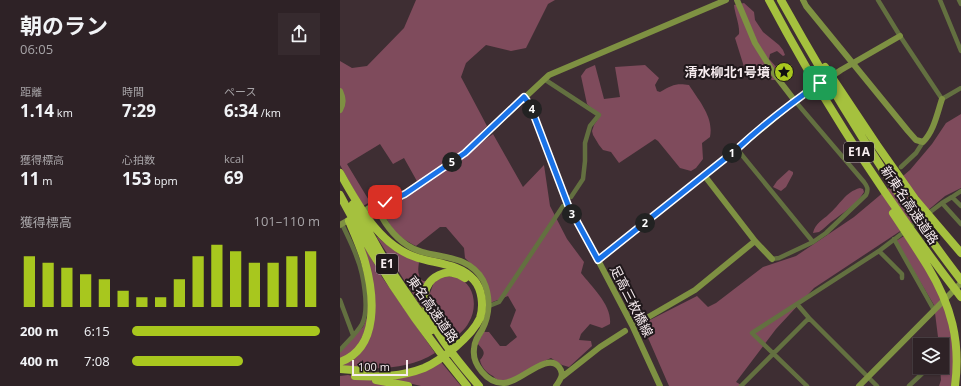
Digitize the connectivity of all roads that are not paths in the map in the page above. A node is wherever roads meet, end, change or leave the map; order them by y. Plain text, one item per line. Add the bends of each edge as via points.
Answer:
1 (726, 0) edge
2 (737, 0) edge
3 (769, 0) edge
4 (782, 0) edge
5 (803, 0) edge
6 (878, 0) edge
7 (940, 0) edge
8 (959, 0) edge
9 (961, 4) edge
10 (900, 36) junction
11 (961, 51) edge
12 (852, 63) junction
13 (544, 79) junction
14 (961, 88) edge
15 (820, 90) junction
16 (340, 91) edge
17 (524, 97) junction
18 (942, 99) junction
19 (795, 101) junction
20 (340, 110) edge
21 (923, 142) junction
22 (737, 149) junction
23 (901, 167) dead end
24 (340, 173) edge
25 (704, 175) junction
26 (340, 181) edge
27 (961, 191) edge
28 (340, 195) edge
29 (571, 197) dead end
30 (952, 197) junction
31 (340, 201) edge
32 (942, 203) junction
33 (376, 205) junction
34 (564, 206) dead end
35 (961, 206) edge
36 (342, 224) edge
37 (961, 224) edge
38 (895, 239) junction
39 (755, 241) junction
40 (814, 242) junction
41 (879, 251) junction
42 (961, 253) edge
43 (772, 259) joint
44 (598, 260) junction
45 (902, 278) dead end
46 (961, 280) edge
47 (961, 283) edge
48 (961, 297) edge
49 (340, 300) edge
50 (797, 304) junction
51 (489, 306) junction
52 (935, 309) junction
53 (809, 318) junction
54 (638, 323) dead end
55 (625, 331) dead end
56 (353, 335) junction
57 (441, 344) junction
58 (340, 350) edge
59 (774, 353) junction
60 (453, 360) junction
61 (340, 362) edge
62 (340, 369) edge
63 (340, 374) edge
64 (922, 374) edge
65 (355, 376) junction
66 (868, 376) junction
67 (562, 377) junction
68 (408, 386) edge
69 (467, 386) edge
70 (476, 386) edge
71 (479, 386) edge
72 (556, 386) edge
73 (660, 386) edge
74 (741, 386) edge
75 (806, 386) edge
76 (859, 386) edge
77 (877, 386) edge
78 (909, 386) edge
79 (955, 386) edge

1 - 13 street via 557,71
2 - 19 street via 759,49
3 - 15 highway, 新東名高速道路 / E1A
4 - 42 highway via 881,151 915,199
4 - 46 highway, 新東名高速道路 / E1A via 813,58 857,130
5 - 12 street
6 - 10 street
7 - 11 street
8 - 9 street
10 - 12 street
10 - 18 street
12 - 19 street
12 - 21 street via 916,140
13 - 17 street
13 - 29 street via 599,115 590,126 585,143 583,179
14 - 18 street
15 - 48 highway, 新東名高速道路 / E1A via 892,201
15 - 79 highway via 836,121 948,302 957,325 960,348
16 - 20 street via 343,105
17 - 33 street via 465,153 405,194
17 - 44 street, 足高三枚橋線 via 530,105 568,205
18 - 21 street via 934,124
19 - 22 street
19 - 40 street via 868,191
21 - 23 street via 916,153
22 - 25 street
22 - 40 street
24 - 65 highway via 374,228 400,249 418,258 458,268 468,274 478,288 482,305 480,317 462,341 425,367 383,377
25 - 39 street
25 - 44 street
26 - 57 highway, 東名高速道路 / E1 via 388,266
27 - 30 street
28 - 57 highway, 東名高速道路 / E1 via 402,300
30 - 32 street
30 - 35 street
31 - 61 highway via 365,262 371,304 366,339 354,354
32 - 37 street
32 - 38 street
33 - 36 street
33 - 51 street via 386,226 408,246 458,260 478,274 486,287
34 - 51 street via 499,302
36 - 56 street via 358,260 364,288 365,315 362,324
38 - 41 street
38 - 52 street
39 - 43 street
39 - 54 street via 695,290
40 - 43 street
41 - 45 street via 902,274
41 - 50 street
44 - 73 street, 足高三枚橋線 via 638,336
47 - 52 street
49 - 56 street
50 - 53 street
50 - 59 street via 752,333
51 - 67 street via 473,350 476,363 485,375 498,382 512,382 549,362 559,366
52 - 66 street
53 - 59 street
53 - 66 street
55 - 67 street
56 - 58 street
57 - 60 highway, 東名高速道路 / E1
57 - 62 highway via 428,315 425,295 427,286 433,279 444,273 454,273 469,281 478,301 473,322 456,341 425,363 396,371
59 - 74 street
59 - 75 street
60 - 69 highway, 東名高速道路 / E1
60 - 70 highway, 東名高速道路 / E1
60 - 71 highway
63 - 65 highway
64 - 78 street
65 - 68 highway
66 - 76 street
66 - 77 street
67 - 72 street

